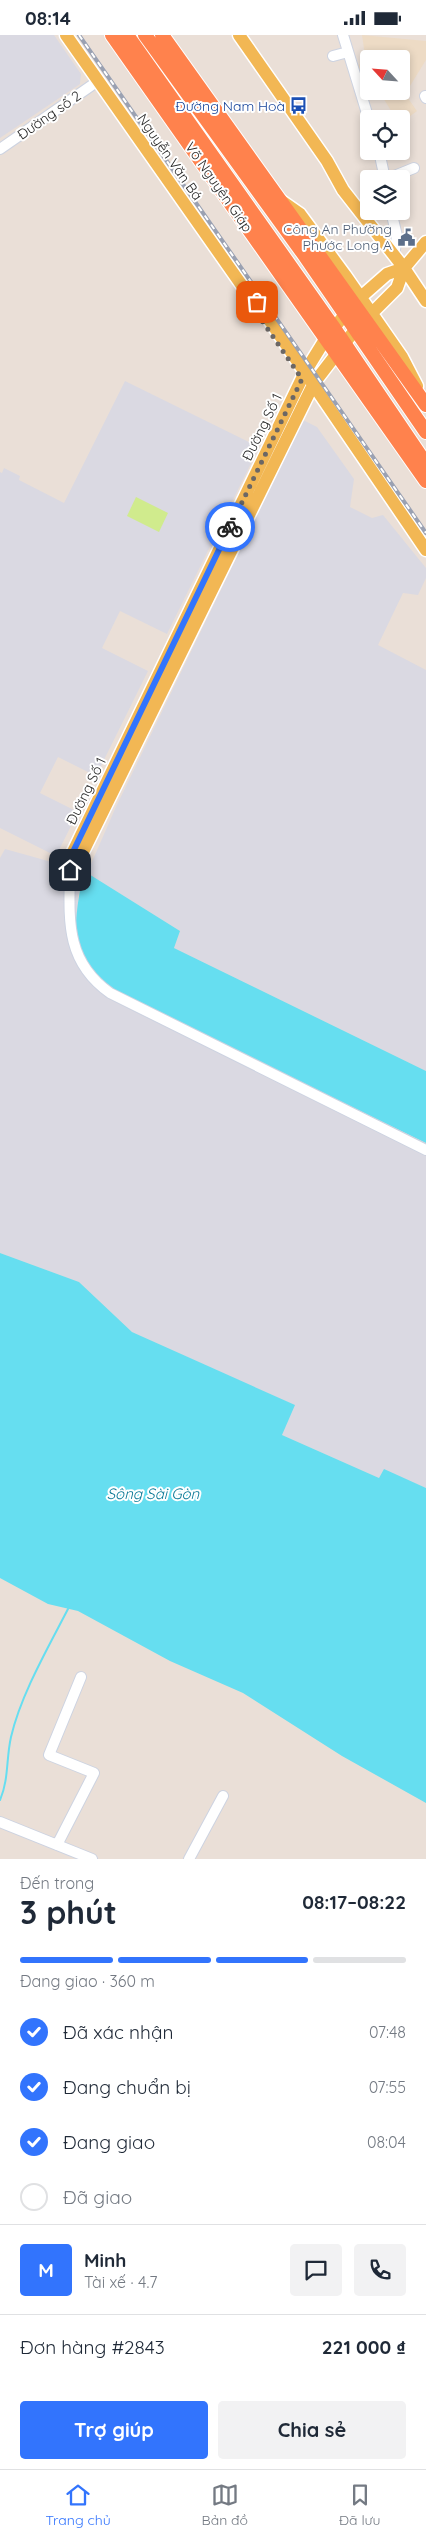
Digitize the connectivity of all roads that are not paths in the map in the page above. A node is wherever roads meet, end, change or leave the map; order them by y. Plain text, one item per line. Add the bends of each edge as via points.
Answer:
1 (66, 35) edge
2 (112, 35) edge
3 (127, 35) edge
4 (145, 35) edge
5 (162, 35) edge
6 (239, 35) edge
7 (343, 35) edge
8 (348, 52) junction
9 (333, 56) dead end
10 (98, 81) junction
11 (366, 110) edge
12 (0, 149) edge
13 (414, 168) dead end
14 (409, 170) edge
15 (280, 200) junction
16 (393, 220) edge
17 (426, 242) edge
18 (313, 246) junction
19 (394, 256) junction
20 (404, 268) junction
21 (317, 273) junction
22 (426, 301) edge
23 (353, 305) junction
24 (369, 316) junction
25 (355, 330) junction
26 (330, 333) junction
27 (340, 348) junction
28 (308, 381) junction
29 (424, 402) edge
30 (426, 432) edge
31 (426, 464) edge
32 (426, 481) edge
33 (426, 550) edge
34 (70, 870) joint
35 (426, 1150) edge
36 (80, 1677) dead end
37 (223, 1796) dead end
38 (1, 1822) edge
39 (57, 1845) junction
40 (92, 1859) edge
41 (189, 1859) edge

1 - 10 main road, Nguyễn Văn Bá
2 - 26 highway, Võ Nguyên Giáp
3 - 26 highway, Võ Nguyên Giáp
4 - 21 highway, Võ Nguyên Giáp
5 - 15 highway
6 - 19 main road via 327,161 343,190
7 - 8 street
8 - 9 street
8 - 11 street
10 - 12 street, Đường số 2
10 - 28 main road, Nguyễn Văn Bá via 250,297 257,302
13 - 14 street
15 - 18 highway
15 - 23 main road via 300,214
16 - 19 street via 397,236
17 - 20 main road
18 - 21 highway
18 - 23 highway
19 - 20 main road
20 - 22 main road
20 - 23 main road, Đường Số 1 via 387,274
20 - 24 main road, Đường Số 1 via 397,288
21 - 23 highway, Võ Nguyên Giáp via 335,300
23 - 24 highway
23 - 25 highway
23 - 26 main road, Đường Số 1
24 - 25 main road, Đường Số 1
24 - 29 highway
25 - 27 main road, Đường Số 1
25 - 30 highway
26 - 27 highway
26 - 28 main road, Đường Số 1
27 - 28 main road, Đường Số 1
27 - 31 highway
27 - 32 highway
28 - 33 main road, Nguyễn Văn Bá via 349,447 358,453
28 - 34 main road, Đường Số 1 via 70,858
34 - 35 street via 69,914 77,958 96,983 212,1045
36 - 39 street via 49,1755 94,1773
37 - 41 street
38 - 39 street
39 - 40 street

